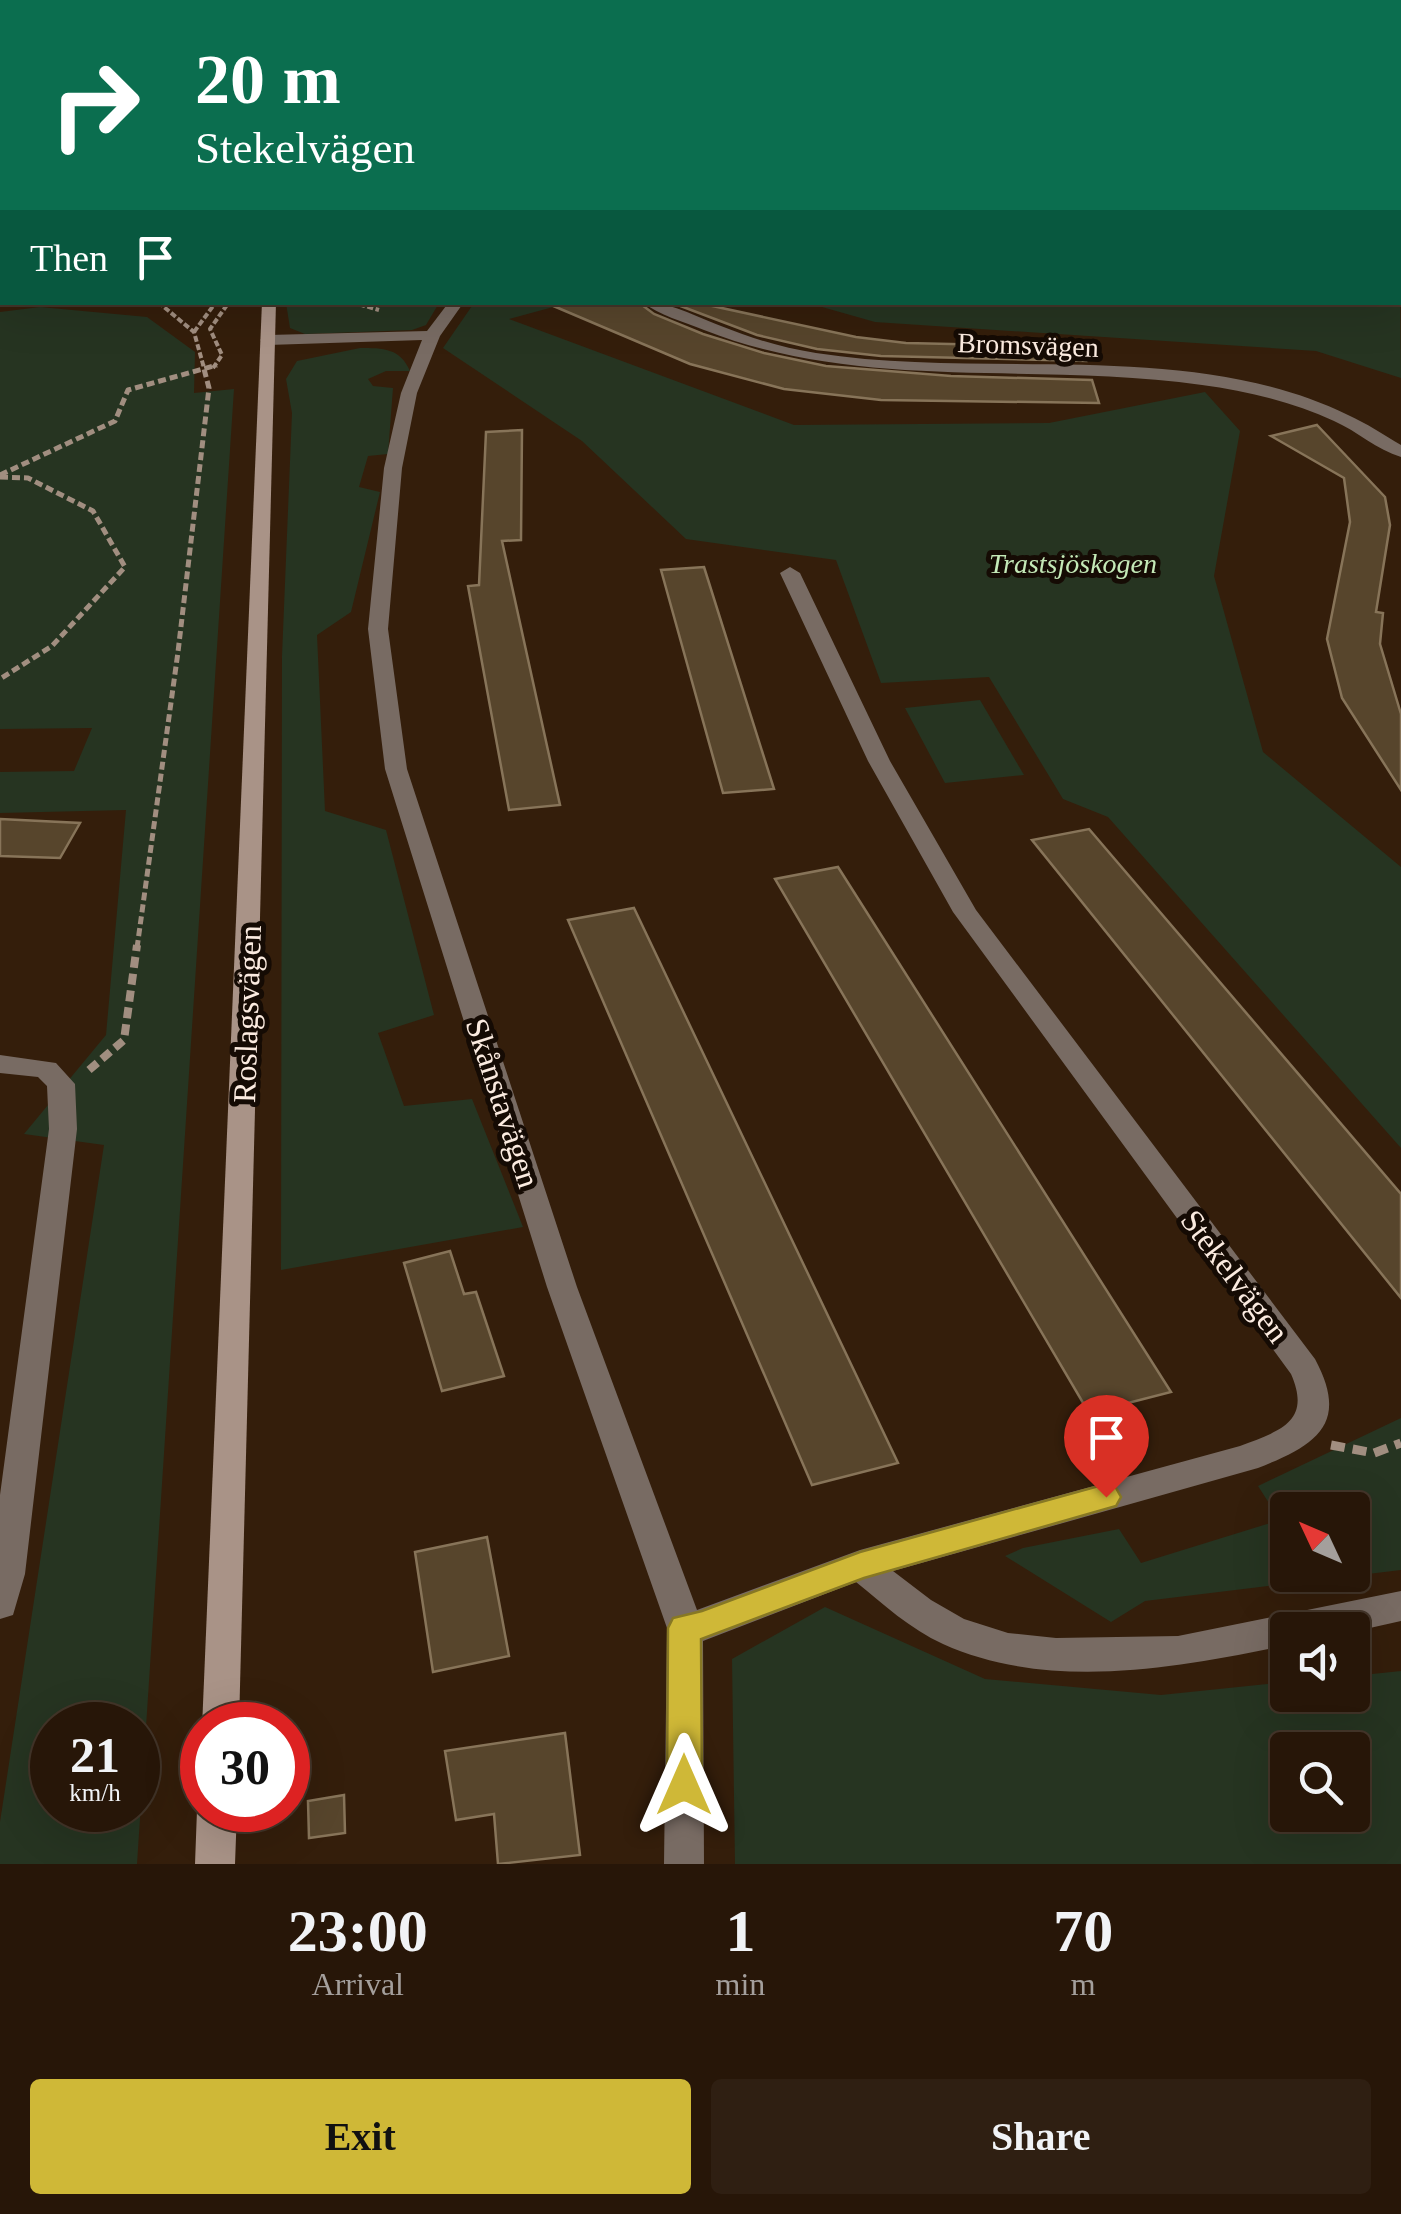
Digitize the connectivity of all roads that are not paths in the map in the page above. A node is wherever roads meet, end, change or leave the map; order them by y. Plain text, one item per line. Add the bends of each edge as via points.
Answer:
1 (269, 305) edge
2 (455, 305) edge
3 (657, 305) edge
4 (432, 335) junction
5 (268, 340) junction
6 (1401, 452) edge
7 (790, 573) dead end
8 (0, 1064) edge
9 (860, 1565) junction
10 (0, 1604) edge
11 (1401, 1606) edge
12 (685, 1628) junction
13 (221, 1702) edge
14 (216, 1832) edge
15 (215, 1864) edge
16 (684, 1864) edge

1 - 5 main road, Roslagsvägen
2 - 4 street, Skånstavägen
3 - 6 street, Bromsvägen via 833,361 1091,371 1242,388 1348,420
4 - 5 street
4 - 12 street, Skånstavägen via 409,393 393,468 378,629 396,769 562,1287
5 - 13 main road, Roslagsvägen
7 - 9 street, Stekelvägen via 879,761 966,912 1314,1386 1314,1414 1295,1438 1246,1458
8 - 10 street via 46,1069 61,1084 59,1160
9 - 11 street via 954,1632 1008,1649 1056,1654 1178,1652
9 - 12 street
12 - 16 street, Skånstavägen
14 - 15 main road

